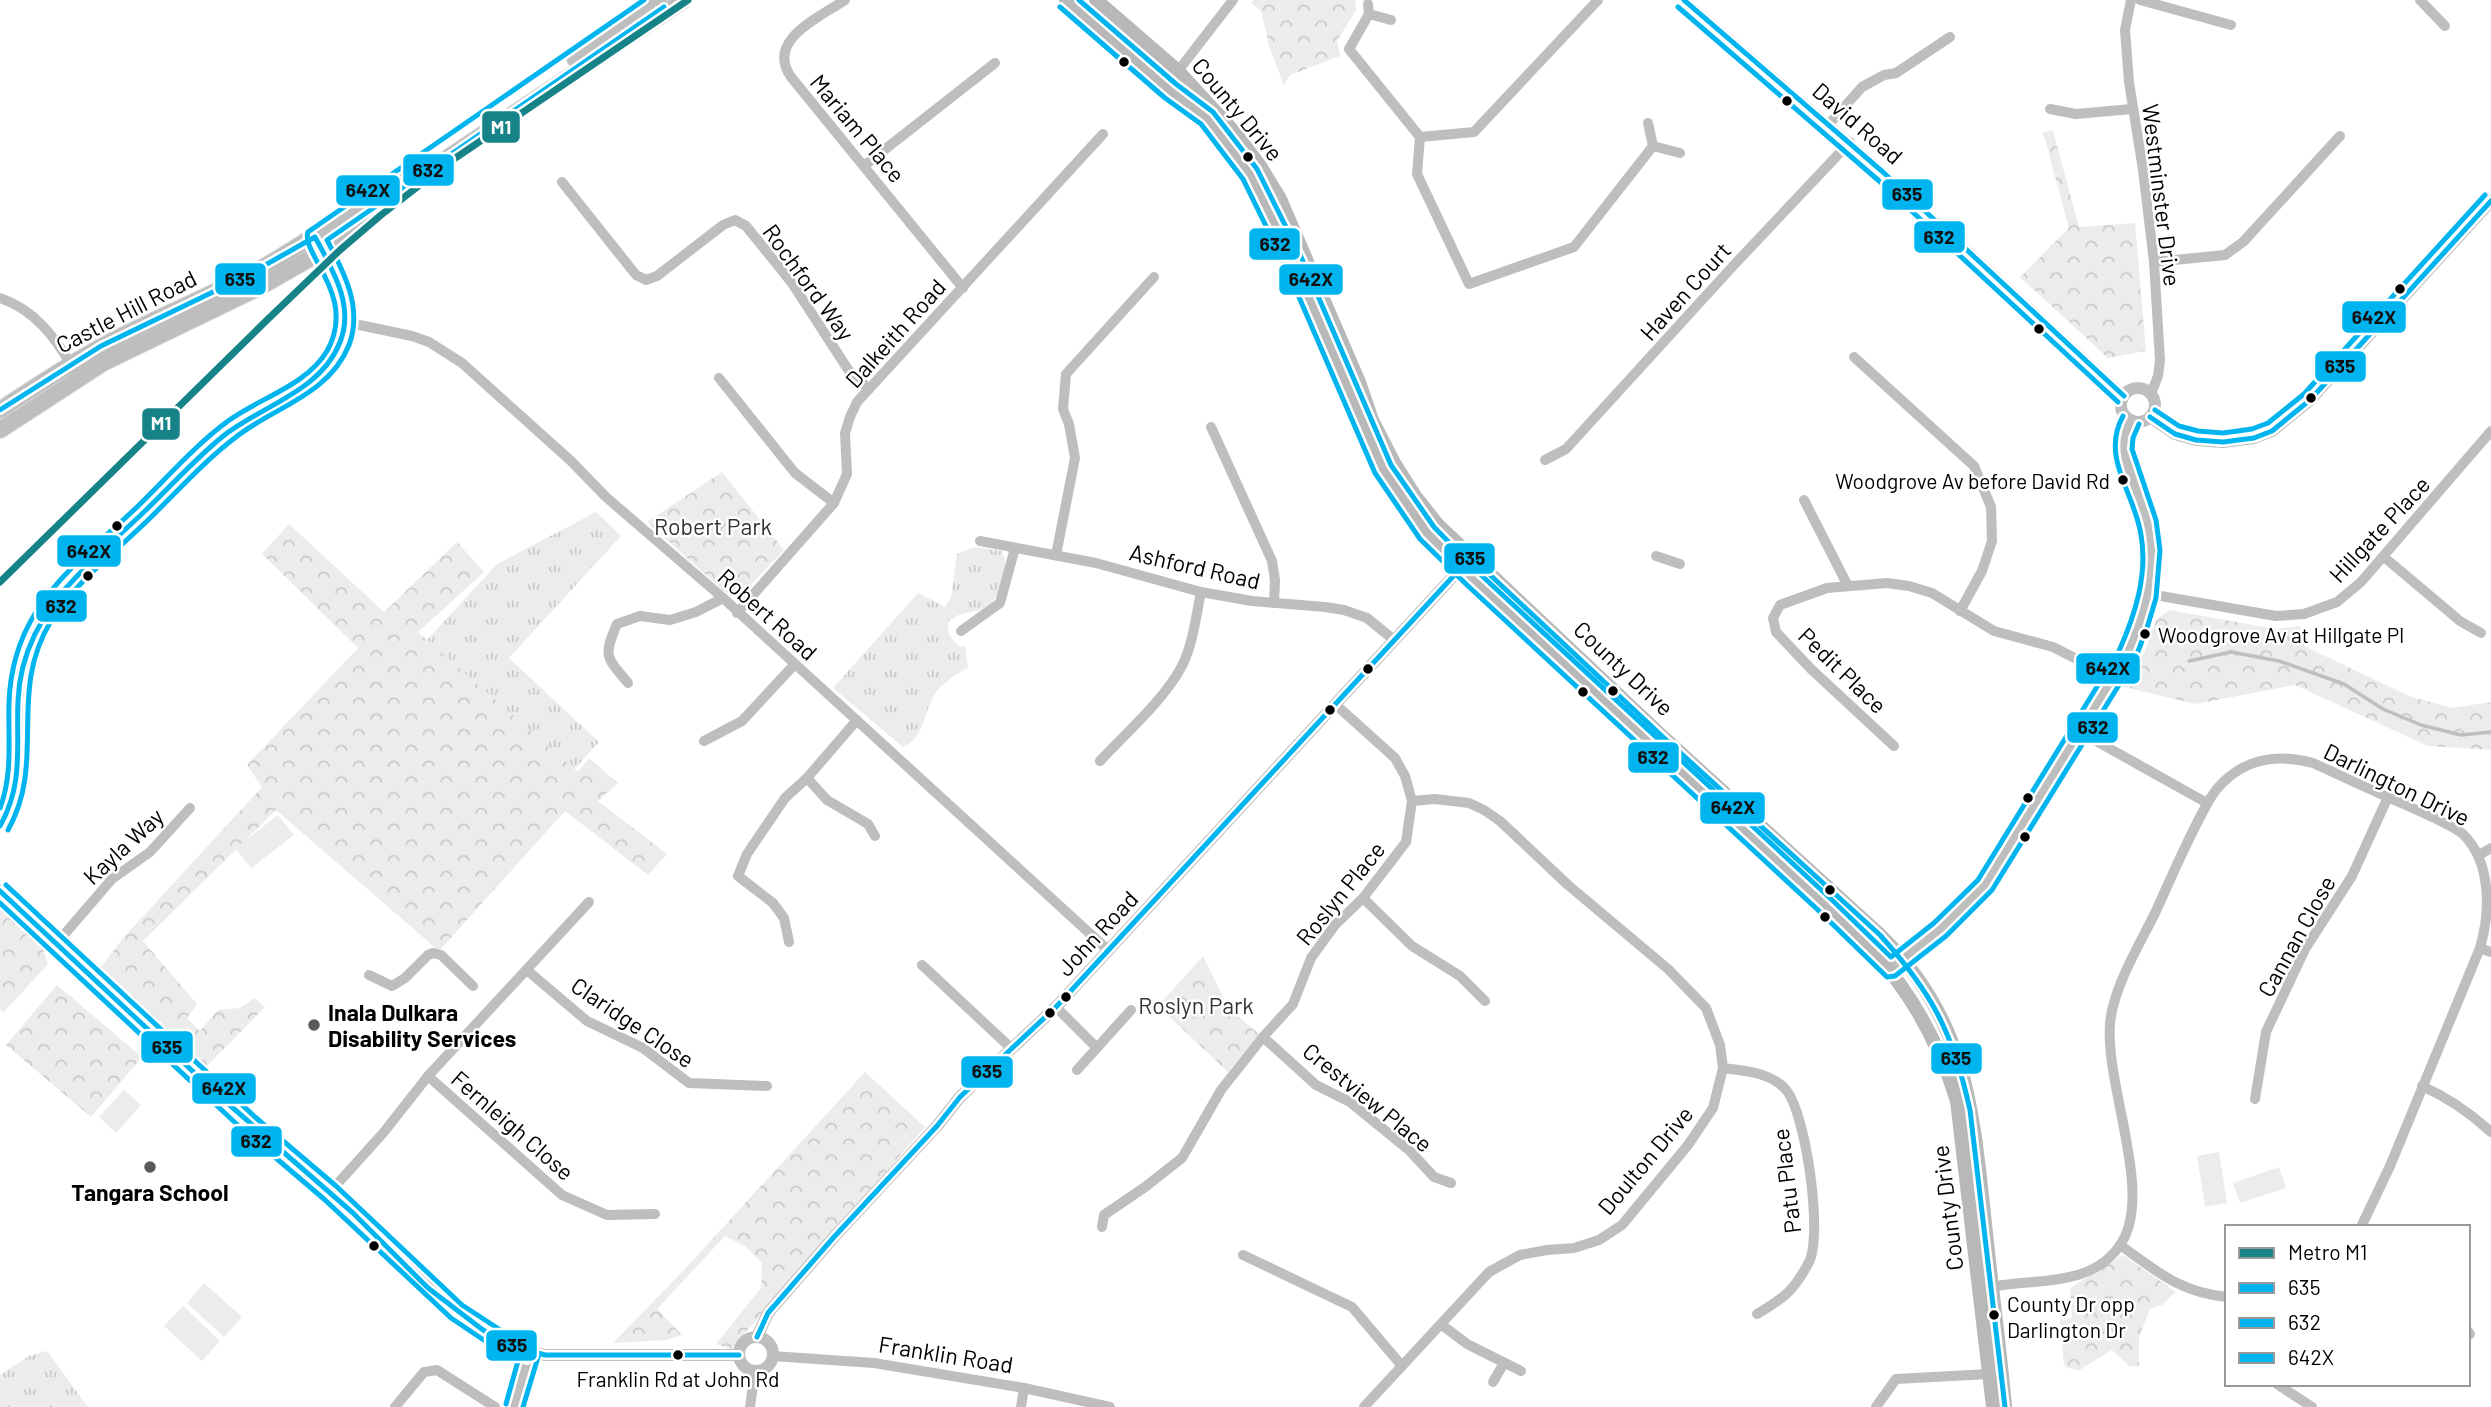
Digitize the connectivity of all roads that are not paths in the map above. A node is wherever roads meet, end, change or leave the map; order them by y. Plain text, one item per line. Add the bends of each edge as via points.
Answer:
1 (659, 0) edge
2 (684, 0) edge
3 (845, 0) edge
4 (1066, 0) edge
5 (1096, 0) edge
6 (1233, 0) edge
7 (1598, 0) edge
8 (1684, 0) edge
9 (2131, 0) edge
10 (2140, 0) edge
11 (2420, 0) edge
12 (1391, 20) dead end
13 (2231, 25) dead end
14 (2445, 26) dead end
15 (1950, 37) dead end
16 (1133, 58) junction
17 (995, 63) dead end
18 (1178, 71) junction
19 (1186, 101) junction
20 (2050, 109) dead end
21 (2132, 109) junction
22 (1648, 123) dead end
23 (1829, 124) junction
24 (1103, 134) dead end
25 (2340, 135) dead end
26 (1420, 137) junction
27 (1850, 142) junction
28 (1653, 146) junction
29 (1680, 153) dead end
30 (865, 165) junction
31 (562, 182) dead end
32 (2491, 201) edge
33 (319, 244) junction
34 (2154, 262) junction
35 (1154, 277) dead end
36 (963, 288) junction
37 (0, 298) edge
38 (345, 322) junction
39 (1854, 357) dead end
40 (75, 371) junction
41 (719, 378) dead end
42 (869, 389) junction
43 (2151, 394) junction
44 (2124, 396) junction
45 (0, 410) edge
46 (2150, 417) junction
47 (2131, 420) junction
48 (1211, 426) dead end
49 (0, 430) edge
50 (2491, 431) edge
51 (1545, 460) dead end
52 (1804, 500) dead end
53 (834, 503) junction
54 (980, 541) dead end
55 (1015, 548) junction
56 (1056, 555) junction
57 (1656, 556) dead end
58 (2384, 557) junction
59 (1466, 562) junction
60 (1680, 564) dead end
61 (1848, 586) junction
62 (1202, 592) junction
63 (2149, 594) junction
64 (723, 598) junction
65 (1274, 603) junction
66 (1960, 611) junction
67 (737, 613) junction
68 (961, 631) dead end
69 (2481, 633) dead end
70 (1394, 640) junction
71 (794, 665) junction
72 (2112, 677) junction
73 (628, 683) dead end
74 (1335, 704) junction
75 (857, 720) junction
76 (2080, 732) junction
77 (704, 741) dead end
78 (1894, 746) dead end
79 (1100, 761) dead end
80 (807, 778) junction
81 (2388, 797) junction
82 (1412, 801) junction
83 (2207, 803) junction
84 (190, 808) dead end
85 (0, 826) edge
86 (875, 836) dead end
87 (2491, 848) edge
88 (2481, 854) junction
89 (0, 891) edge
90 (1363, 898) junction
91 (589, 902) dead end
92 (789, 942) dead end
93 (56, 944) junction
94 (2480, 948) junction
95 (1109, 951) junction
96 (2491, 952) edge
97 (1903, 959) junction
98 (922, 965) dead end
99 (1890, 969) junction
100 (528, 971) junction
101 (369, 975) dead end
102 (473, 986) dead end
103 (1485, 1001) dead end
104 (1056, 1007) junction
105 (1131, 1010) dead end
106 (1263, 1037) junction
107 (1097, 1048) junction
108 (1012, 1049) junction
109 (1723, 1068) junction
110 (1077, 1070) dead end
111 (428, 1076) junction
112 (766, 1086) dead end
113 (2422, 1086) junction
114 (2255, 1099) dead end
115 (2491, 1132) edge
116 (1451, 1183) dead end
117 (330, 1192) junction
118 (655, 1214) dead end
119 (2363, 1225) edge
120 (1102, 1227) dead end
121 (2120, 1245) junction
122 (1243, 1255) dead end
123 (1986, 1288) junction
124 (2225, 1297) edge
125 (1757, 1314) dead end
126 (1442, 1325) junction
127 (757, 1337) junction
128 (530, 1352) junction
129 (739, 1355) junction
130 (772, 1356) junction
131 (1504, 1363) junction
132 (1402, 1366) junction
133 (755, 1371) junction
134 (1521, 1371) dead end
135 (1989, 1374) junction
136 (1493, 1382) dead end
137 (2280, 1386) edge
138 (1024, 1388) junction
139 (395, 1407) edge
140 (495, 1407) edge
141 (514, 1407) edge
142 (750, 1407) edge
143 (1021, 1407) edge
144 (1110, 1407) edge
145 (1364, 1407) edge
146 (1876, 1407) edge
147 (1993, 1407) edge
148 (2005, 1407) edge
149 (2312, 1407) edge

1 - 33 main road, Castle Hill Road
2 - 33 main road, Castle Hill Road
3 - 30 street, Mariam Place via 795,33 783,58 791,77
4 - 16 main road, County Drive
5 - 18 main road, County Drive
6 - 18 street
7 - 26 street via 1474,132
8 - 23 street, David Road
9 - 21 street, Westminster Drive via 2126,30
10 - 13 street
11 - 14 street
12 - 26 street via 1368,9 1349,49
15 - 23 street via 1896,72 1862,87
16 - 18 street
16 - 19 main road, County Drive
17 - 30 street
18 - 19 street via 1178,85
18 - 59 main road, County Drive via 1235,133 1280,199 1394,463
19 - 59 main road, County Drive via 1207,118 1266,203 1383,469 1401,499 1427,533
20 - 21 street via 2076,114
21 - 34 street, Westminster Drive
22 - 28 street
23 - 27 street, David Road
24 - 36 street, Dalkeith Road
25 - 34 street via 2243,242 2225,254
26 - 28 street via 1417,174 1469,284 1574,247
27 - 44 street, David Road
27 - 51 street, Haven Court via 1566,449
28 - 29 street
30 - 36 street, Mariam Place
31 - 42 street, Rochford Way via 636,275 646,279 657,276 723,225 735,220 746,226 792,283 849,371
32 - 46 street via 2310,400 2272,431 2223,442 2196,440 2175,434
33 - 38 street via 343,291
33 - 40 main road, Castle Hill Road via 260,287 103,363
34 - 43 street, Westminster Drive via 2160,360
35 - 56 street via 1066,374 1063,409 1075,458
36 - 42 street, Dalkeith Road
37 - 40 street via 38,320
38 - 64 street, Robert Road via 412,336 444,350
38 - 85 street via 339,346 321,373 220,439 71,582 47,611 24,663 18,700 19,776
39 - 66 street via 1975,466 1991,507 1992,541
40 - 45 main road, Castle Hill Road
40 - 49 main road, Castle Hill Road
41 - 53 street via 795,473
42 - 53 street, Dalkeith Road via 857,402 845,433 847,474
43 - 44 street via 2137,388
43 - 46 street via 2155,403
44 - 47 street via 2121,407
46 - 47 street via 2141,422
47 - 63 street via 2123,441 2124,455 2150,535
48 - 65 street via 1272,561
50 - 58 street, Hillgate Place
52 - 61 street
53 - 67 street, Dalkeith Road
54 - 55 street, Ashford Road
55 - 56 street, Ashford Road
55 - 68 street via 1000,603
56 - 62 street, Ashford Road
57 - 60 street
58 - 63 street, Hillgate Place via 2337,601 2304,614 2276,616
58 - 69 street via 2460,621
59 - 70 street, John Road
59 - 97 main road, County Drive
59 - 99 main road, County Drive
61 - 66 street via 1909,586 1932,593
61 - 78 street, Pedit Place via 1827,588 1780,605 1773,618 1776,632
62 - 65 street, Ashford Road
62 - 79 street via 1182,667
63 - 72 street via 2137,634
64 - 67 street, Robert Road
64 - 73 street via 670,620 640,616 617,624 607,647 611,663
65 - 70 street, Ashford Road via 1355,614
66 - 72 street via 1994,631 2053,647
67 - 71 street, Robert Road
70 - 74 street, John Road
71 - 75 street, Robert Road
71 - 77 street via 742,721
72 - 76 street
74 - 82 street, Roslyn Place via 1395,758
74 - 95 street, John Road
75 - 80 street
75 - 95 street, Robert Road
76 - 83 street
76 - 97 street via 1985,885
80 - 86 street via 827,800 868,824
80 - 92 street via 785,798 747,854 738,876 773,903 784,918
81 - 83 street, Darlington Drive via 2293,757 2249,764 2227,778
81 - 88 street, Darlington Drive via 2464,835
81 - 114 street, Cannan Close via 2352,876 2305,949 2266,1032
82 - 90 street, Roslyn Place via 1406,842
82 - 109 street, Doulton Drive via 1469,803 1500,821 1706,1008
83 - 121 street, Darlington Drive via 2127,972 2110,1020 2111,1060 2133,1189 2130,1221
84 - 93 street, Kayla Way via 150,852 112,879
87 - 88 street
88 - 94 street, Darlington Drive via 2491,892
89 - 93 street
90 - 103 street via 1412,946 1460,976
90 - 106 street, Roslyn Place via 1311,958 1293,1004
91 - 100 street
93 - 117 street via 249,1124
94 - 96 street
94 - 113 street, Darlington Drive
95 - 104 street, John Road
97 - 99 street
97 - 123 main road, County Drive via 1948,1028 1961,1069 1972,1113
98 - 108 street
99 - 123 main road, County Drive via 1932,1035 1957,1101
100 - 111 street
100 - 112 street, Claridge Close via 587,1021 643,1048 689,1083
101 - 102 street via 392,986 433,953 441,955
104 - 107 street
104 - 108 street, John Road
105 - 107 street
106 - 116 street, Crestview Place via 1317,1084 1350,1101 1434,1177
106 - 120 street, Roslyn Place via 1221,1090 1182,1158 1104,1215
107 - 110 street
108 - 127 street, John Road via 960,1097 834,1237 768,1313
109 - 125 street, Patu Place via 1763,1074 1786,1090 1803,1126 1815,1224 1810,1260 1786,1297
109 - 126 street, Doulton Drive via 1713,1108 1622,1225 1599,1240 1520,1255 1489,1272
111 - 117 street
111 - 118 street, Fernleigh Close via 562,1195 607,1215
113 - 115 street via 2446,1096
113 - 119 street, Darlington Drive
117 - 128 street via 457,1312 504,1343
121 - 123 street via 2075,1278
121 - 124 street via 2171,1282
122 - 132 street via 1352,1307
123 - 135 main road, County Drive
123 - 148 main road, County Drive
126 - 131 street
126 - 132 street, Doulton Drive
127 - 129 street via 742,1345
127 - 130 street via 770,1346
128 - 129 street via 558,1356
128 - 141 street
129 - 133 street via 743,1364
130 - 133 street via 768,1365
130 - 138 street, Franklin Road via 874,1363
131 - 134 street
131 - 136 street
132 - 145 street, Doulton Drive
133 - 142 street
135 - 146 street via 1896,1379
135 - 147 main road, County Drive
137 - 149 street
138 - 143 street
138 - 144 street, Franklin Road
139 - 140 street via 424,1372 437,1370

